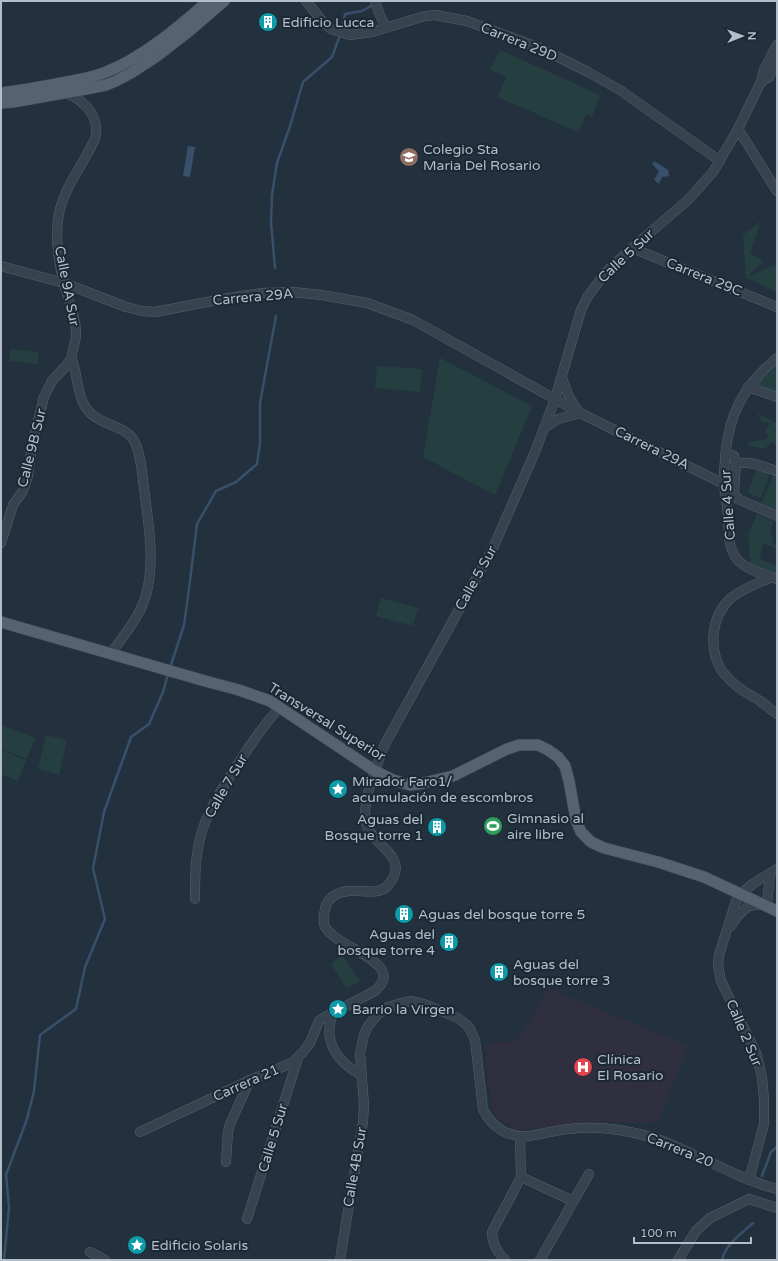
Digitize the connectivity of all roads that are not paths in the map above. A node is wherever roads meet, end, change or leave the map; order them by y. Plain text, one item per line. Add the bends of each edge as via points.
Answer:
1 (208, 1) edge
2 (224, 1) edge
3 (306, 1) edge
4 (376, 1) edge
5 (386, 28) junction
6 (777, 45) edge
7 (777, 60) edge
8 (770, 76) edge
9 (86, 89) junction
10 (1, 93) edge
11 (66, 93) junction
12 (1, 103) edge
13 (86, 104) junction
14 (738, 129) junction
15 (720, 161) junction
16 (777, 191) edge
17 (632, 248) junction
18 (1, 266) edge
19 (64, 283) junction
20 (777, 307) edge
21 (72, 358) junction
22 (777, 358) edge
23 (562, 378) junction
24 (748, 387) junction
25 (777, 397) edge
26 (556, 399) junction
27 (580, 413) junction
28 (545, 427) junction
29 (726, 453) junction
30 (736, 464) junction
31 (777, 471) edge
32 (724, 484) junction
33 (777, 516) edge
34 (1, 543) edge
35 (747, 567) junction
36 (774, 578) edge
37 (749, 587) junction
38 (1, 622) edge
39 (111, 653) junction
40 (280, 707) junction
41 (777, 714) edge
42 (375, 771) junction
43 (774, 871) edge
44 (741, 894) junction
45 (195, 899) dead end
46 (764, 905) junction
47 (777, 911) edge
48 (726, 934) junction
49 (333, 1013) junction
50 (360, 1053) junction
51 (298, 1058) junction
52 (342, 1060) junction
53 (361, 1075) junction
54 (250, 1080) junction
55 (140, 1132) dead end
56 (520, 1137) junction
57 (226, 1162) dead end
58 (589, 1174) dead end
59 (521, 1177) junction
60 (749, 1180) junction
61 (777, 1190) edge
62 (573, 1202) junction
63 (777, 1208) edge
64 (247, 1219) dead end
65 (90, 1252) dead end
66 (105, 1260) edge
67 (340, 1260) edge
68 (504, 1260) edge
69 (540, 1260) edge
70 (678, 1260) edge

1 - 10 main road via 156,43 104,73
2 - 9 main road via 188,32 130,73 111,83
3 - 5 street, Carrera 29D via 323,22 339,32 350,35
4 - 5 street
5 - 15 street, Carrera 29D via 426,16 441,16 467,21 540,48 620,90
6 - 8 street
7 - 8 street
8 - 14 street, Calle 5 Sur via 761,82
9 - 11 main road
9 - 13 street, Calle 9A Sur
11 - 12 main road
11 - 13 street
13 - 19 street, Calle 9A Sur via 93,117 96,132 91,147 64,197 58,219 58,246
14 - 15 street, Calle 5 Sur
14 - 16 street
15 - 17 street, Calle 5 Sur via 714,172 688,200
17 - 20 street, Carrera 29C
17 - 23 street, Calle 5 Sur via 606,272 588,296 581,310
18 - 19 street, Carrera 29A
19 - 21 street, Calle 9A Sur via 76,328
19 - 26 street, Carrera 29A via 126,307 155,312 223,299 293,292 367,304 413,320
21 - 34 street, Calle 9B Sur via 52,381 44,397 32,445 28,476 23,491 13,505
21 - 39 street, Calle 9A Sur via 82,402 88,412 132,437 136,444 142,474 150,540 151,566 148,591 143,605
22 - 24 street, Calle 4 Sur
23 - 26 street, Calle 5 Sur
23 - 27 street via 569,397
24 - 25 street
24 - 29 street, Calle 4 Sur via 732,420
26 - 27 street, Carrera 29A
26 - 28 street, Calle 5 Sur
27 - 28 street via 558,419
27 - 32 street, Carrera 29A
28 - 42 street, Calle 5 Sur via 493,548 394,726
29 - 30 street via 734,456
29 - 32 street, Calle 4 Sur
30 - 31 street via 752,463
30 - 33 street via 734,492 738,499
32 - 35 street, Calle 4 Sur via 732,549 736,559
35 - 36 street
35 - 37 street via 750,576
36 - 37 street
37 - 41 street via 730,599 718,617 713,639 715,656 722,671 734,684
38 - 39 main road, Transversal Superior
39 - 40 main road, Transversal Superior via 239,690
40 - 42 main road, Transversal Superior
40 - 45 street, Calle 7 Sur via 243,755 208,814 197,853 194,875
42 - 44 main road, Transversal Superior via 402,783 419,784 453,776 519,745 538,745 558,757 565,766 576,820 581,832 591,842 704,876
42 - 49 street, Calle 5 Sur via 366,802 365,823 368,832 392,856 396,872 385,888 377,891 348,890 334,896 326,905 324,925 336,939 380,966 383,971 383,982 375,992
43 - 44 street
43 - 46 street
44 - 46 main road, Transversal Superior
44 - 48 street, Calle 2 Sur via 736,901
46 - 47 main road, Transversal Superior
46 - 48 street, Calle 2 Sur via 748,906
48 - 60 street, Calle 2 Sur via 718,966 756,1053 764,1099 764,1124
49 - 51 street, Carrera 21 via 319,1021 310,1042
49 - 52 street via 330,1022 330,1042
50 - 52 street
50 - 53 street, Calle 4B Sur
50 - 56 street via 364,1035 373,1019 388,1007 405,1002 419,1002 458,1018 469,1027 475,1040 483,1109 488,1119 499,1128
51 - 54 street, Carrera 21 via 292,1063
51 - 64 street, Calle 5 Sur
52 - 53 street
53 - 67 street, Calle 4B Sur via 363,1122
54 - 55 street, Carrera 21
54 - 57 street via 230,1124
56 - 59 street
56 - 60 street, Carrera 20 via 584,1128 639,1134 666,1142
58 - 62 street
59 - 62 street
59 - 68 street via 492,1232 492,1240 498,1254
60 - 61 street, Carrera 20
62 - 69 street
63 - 70 street via 749,1199 710,1218 696,1231
65 - 66 street

